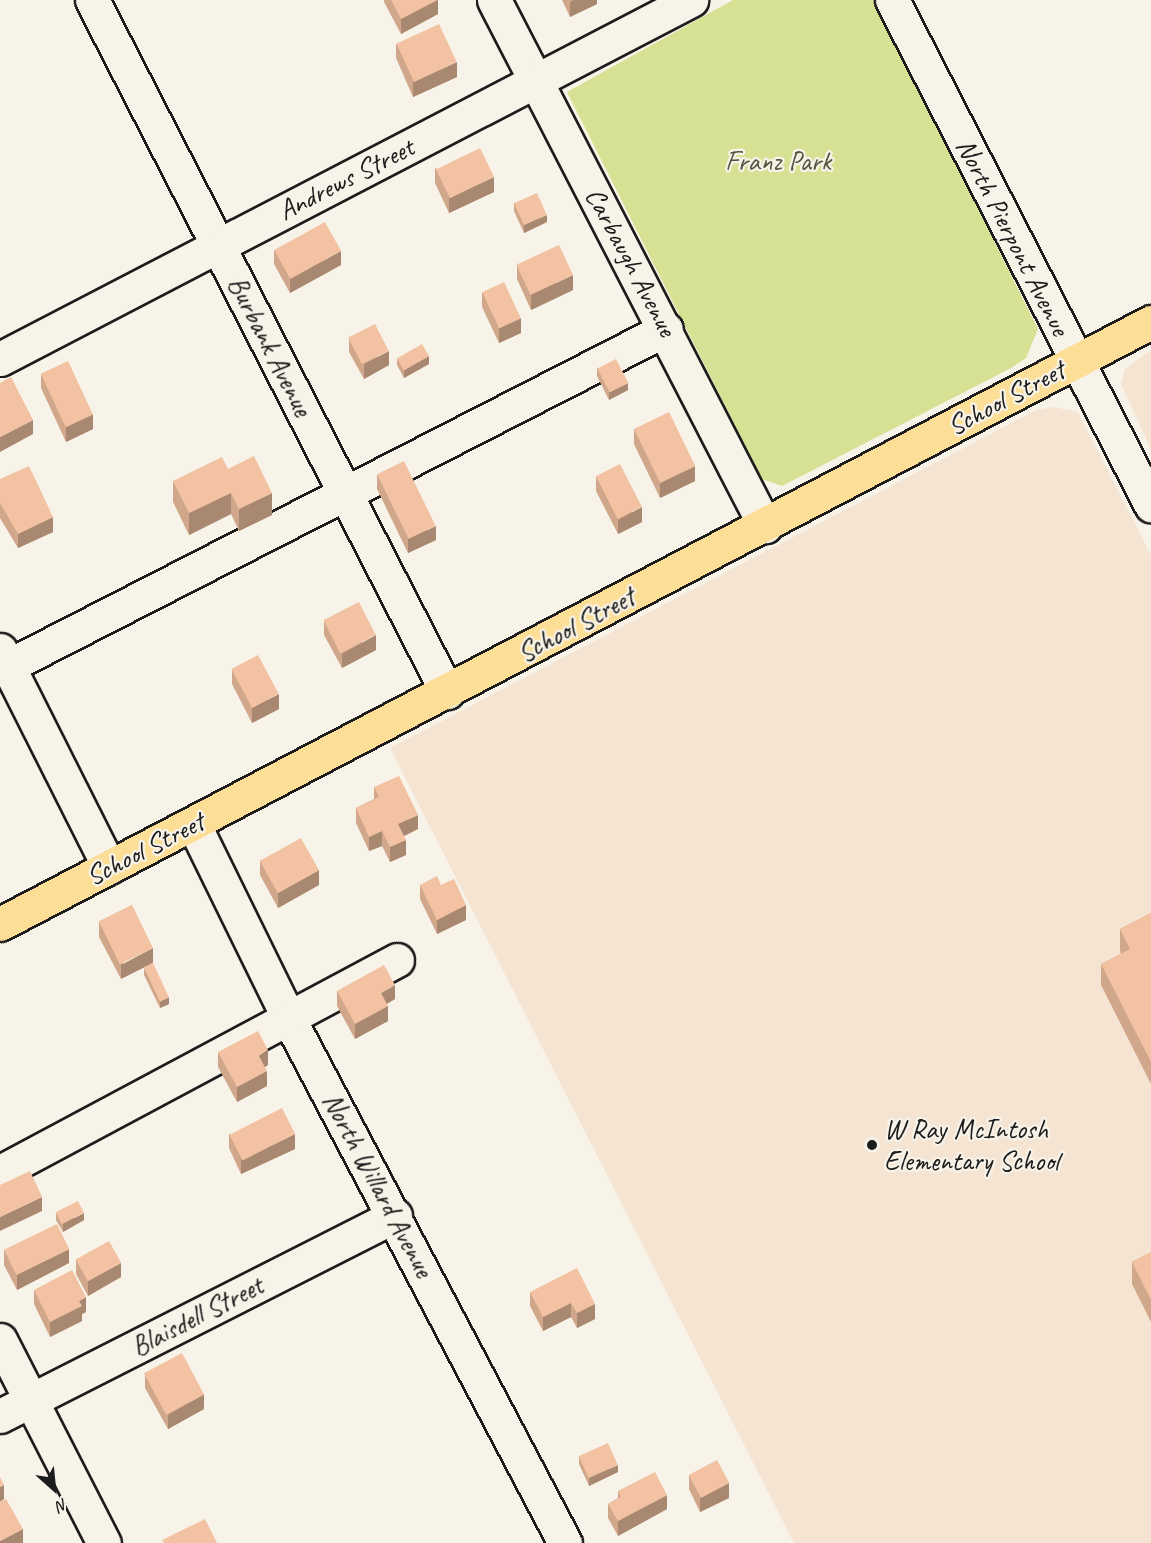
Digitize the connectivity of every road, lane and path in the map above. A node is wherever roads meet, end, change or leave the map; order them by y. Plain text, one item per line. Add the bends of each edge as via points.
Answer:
1 (92, 0) edge
2 (494, 0) edge
3 (691, 0) edge
4 (892, 0) edge
5 (535, 82) junction
6 (218, 245) junction
7 (1151, 322) edge
8 (666, 329) junction
9 (0, 359) edge
10 (1077, 361) junction
11 (1146, 485) edge
12 (346, 496) junction
13 (765, 526) junction
14 (4, 658) edge
15 (447, 692) junction
16 (194, 825) junction
17 (109, 867) junction
18 (0, 924) edge
19 (397, 960) dead end
20 (289, 1019) junction
21 (0, 1172) edge
22 (395, 1216) junction
23 (0, 1340) edge
24 (31, 1400) junction
25 (0, 1416) edge
26 (104, 1543) edge
27 (565, 1543) edge

1 - 6 street, Burbank Avenue
2 - 5 street, Carbaugh Avenue
3 - 5 street, Andrews Street
4 - 10 street, North Pierpont Avenue
5 - 6 street, Andrews Street
5 - 8 street, Carbaugh Avenue
6 - 9 street, Andrews Street
6 - 12 street, Burbank Avenue
7 - 10 main road, School Street
8 - 12 street
8 - 13 street, Carbaugh Avenue
10 - 11 street, North Pierpont Avenue
10 - 13 main road, School Street
12 - 14 street
12 - 15 street, Burbank Avenue
13 - 15 main road, School Street
14 - 17 street
15 - 16 main road, School Street
16 - 17 main road, School Street
16 - 20 street, North Willard Avenue
17 - 18 main road, School Street
19 - 20 street
20 - 21 street
20 - 22 street, North Willard Avenue
22 - 24 street, Blaisdell Street
22 - 27 street, North Willard Avenue
23 - 24 street
24 - 25 street, Blaisdell Street
24 - 26 street

